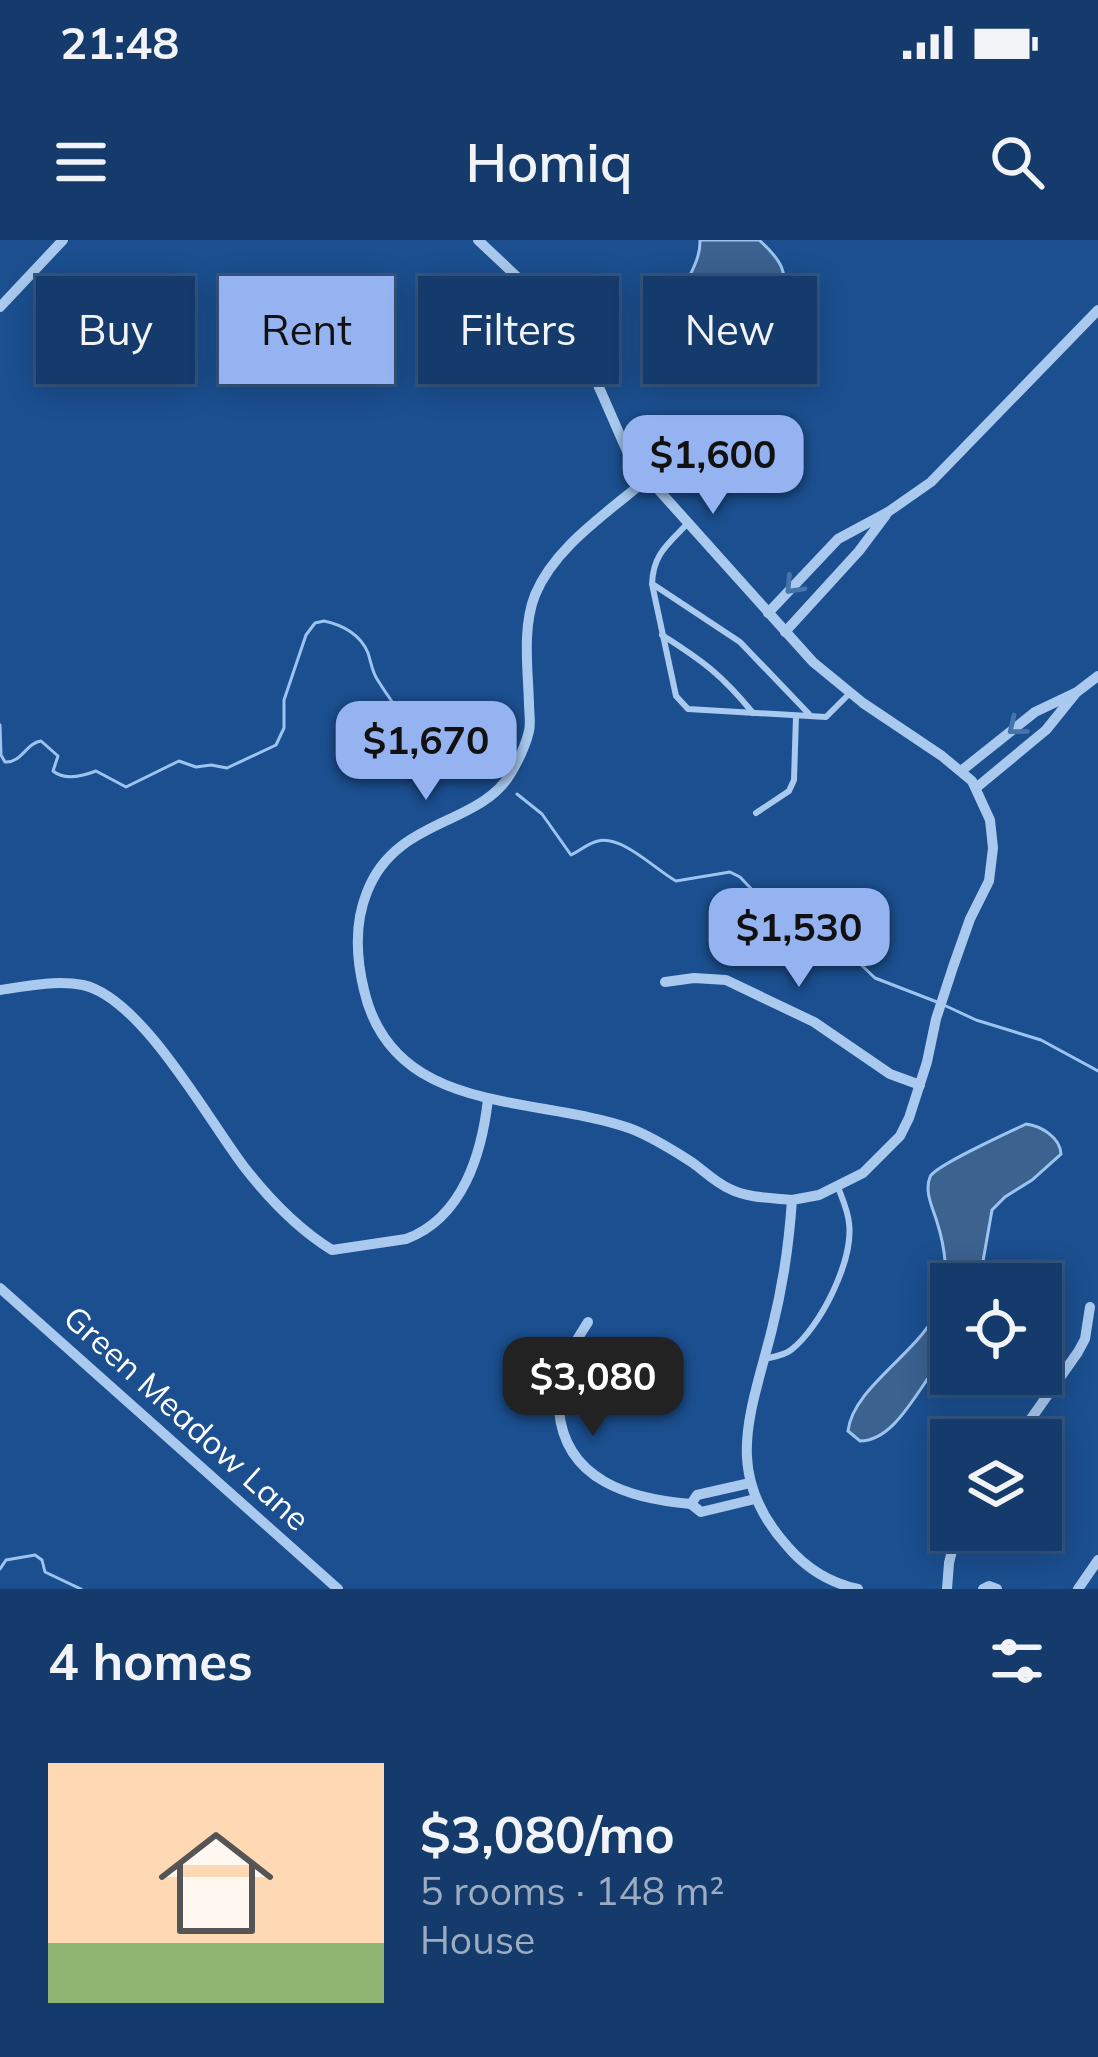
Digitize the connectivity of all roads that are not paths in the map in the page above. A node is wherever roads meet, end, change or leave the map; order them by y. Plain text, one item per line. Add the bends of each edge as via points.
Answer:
1 (64, 240) edge
2 (478, 240) edge
3 (0, 308) edge
4 (1098, 310) edge
5 (648, 478) junction
6 (888, 512) junction
7 (688, 524) junction
8 (652, 584) junction
9 (768, 613) junction
10 (784, 632) junction
11 (662, 635) junction
12 (1098, 676) edge
13 (1077, 692) junction
14 (850, 693) junction
15 (753, 713) junction
16 (796, 716) junction
17 (812, 717) junction
18 (961, 771) junction
19 (974, 784) junction
20 (756, 814) dead end
21 (665, 982) dead end
22 (0, 990) edge
23 (920, 1085) junction
24 (488, 1099) junction
25 (838, 1187) junction
26 (792, 1200) junction
27 (0, 1288) edge
28 (1090, 1306) dead end
29 (588, 1322) dead end
30 (764, 1359) junction
31 (1031, 1419) edge
32 (750, 1483) junction
33 (755, 1499) junction
34 (691, 1504) junction
35 (952, 1551) edge
36 (1098, 1560) edge
37 (338, 1589) edge
38 (859, 1589) edge
39 (947, 1589) edge
40 (983, 1589) edge
41 (997, 1589) edge
42 (1078, 1589) edge

1 - 3 street
2 - 5 street via 568,326 630,458
4 - 6 street via 931,482
5 - 7 street
5 - 24 street via 573,543 536,594 529,730 508,777 387,858 359,915 362,983 387,1040 428,1078
6 -> 9 street via 838,538
6 - 10 street
7 - 8 lane via 652,566
7 - 9 street
8 - 11 lane
8 - 17 lane via 740,642
9 - 10 street
10 - 14 street
11 - 15 lane via 728,682
11 - 15 lane via 676,696 688,709
12 - 13 street
13 -> 18 street via 1035,712
13 - 19 street via 1046,730
14 - 17 lane via 826,718
14 - 18 street
15 - 16 lane
16 - 17 lane
16 - 20 lane via 790,791
18 - 19 street
19 - 23 street via 990,820 992,871 953,967
21 - 23 street via 726,980
22 - 24 street via 83,986 125,1009 270,1198 332,1250 406,1239 439,1220 472,1167
23 - 25 street via 900,1136
24 - 26 street via 632,1129 734,1191
25 - 26 street
25 - 30 lane via 850,1234 837,1285 791,1350
26 - 30 street
27 - 37 street, Green Meadow Lane
28 - 31 street via 1085,1339
29 - 34 street via 560,1374 565,1438 581,1465 609,1485
30 - 32 street via 748,1426
32 - 33 street
32 - 34 street via 697,1495
33 - 34 street via 709,1512
33 - 38 street via 797,1558
35 - 39 street
36 - 42 street
40 - 41 street

